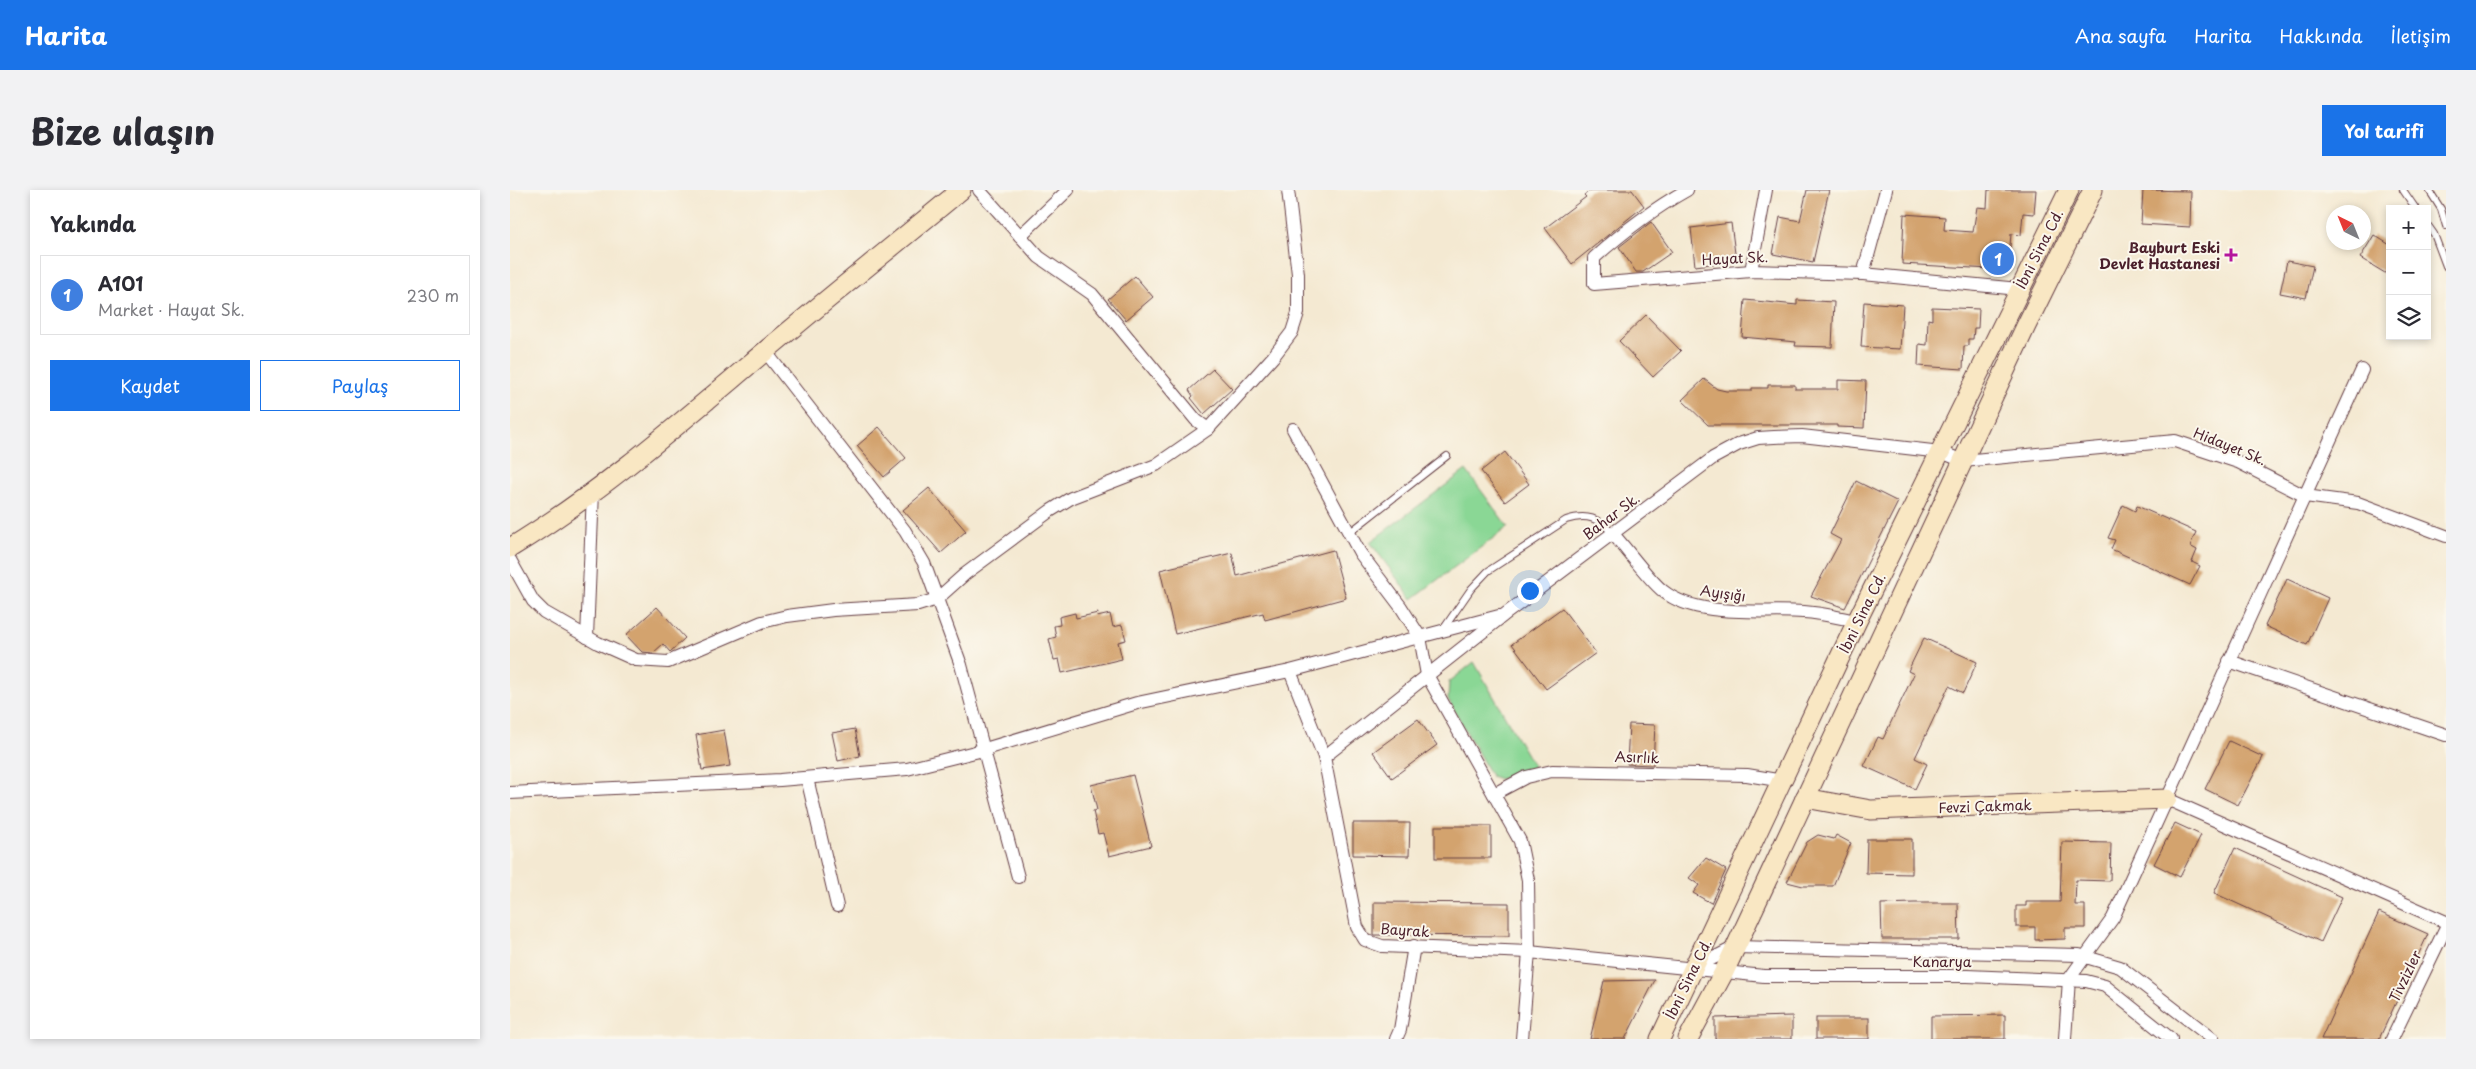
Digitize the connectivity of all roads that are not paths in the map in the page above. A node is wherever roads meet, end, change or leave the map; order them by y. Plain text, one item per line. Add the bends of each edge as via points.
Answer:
1 (961, 190) edge
2 (979, 190) edge
3 (1068, 190) edge
4 (1288, 190) edge
5 (1687, 190) edge
6 (1766, 190) edge
7 (1886, 190) edge
8 (2069, 190) edge
9 (2093, 190) edge
10 (2403, 190) edge
11 (2429, 190) edge
12 (2413, 205) edge
13 (2446, 226) edge
14 (2431, 230) edge
15 (1020, 236) junction
16 (2446, 266) edge
17 (1751, 270) junction
18 (1863, 274) junction
19 (2019, 289) junction
20 (765, 351) junction
21 (2362, 370) dead end
22 (1208, 428) junction
23 (1293, 429) dead end
24 (1941, 452) junction
25 (1448, 456) dead end
26 (1963, 461) junction
27 (593, 492) junction
28 (2305, 496) junction
29 (1349, 533) junction
30 (1613, 534) junction
31 (2446, 536) edge
32 (510, 548) edge
33 (510, 560) edge
34 (937, 599) junction
35 (1504, 615) junction
36 (1857, 621) junction
37 (1441, 632) junction
38 (587, 637) junction
39 (1420, 637) junction
40 (2229, 661) junction
41 (1290, 671) junction
42 (1427, 676) junction
43 (2446, 735) edge
44 (985, 749) junction
45 (1324, 757) junction
46 (807, 778) junction
47 (1783, 781) junction
48 (510, 793) edge
49 (1494, 794) junction
50 (1805, 798) junction
51 (2167, 799) junction
52 (1018, 877) dead end
53 (837, 906) dead end
54 (2446, 922) edge
55 (2446, 927) edge
56 (1414, 946) junction
57 (1736, 947) junction
58 (1529, 952) junction
59 (2084, 956) junction
60 (1694, 968) junction
61 (1724, 972) junction
62 (2069, 979) junction
63 (1396, 1039) edge
64 (1522, 1039) edge
65 (1660, 1039) edge
66 (1688, 1039) edge
67 (2065, 1039) edge
68 (2171, 1039) edge
69 (2213, 1039) edge
70 (2392, 1039) edge

1 - 20 main road
2 - 15 street
3 - 15 street
4 - 22 street via 1298,274 1298,313 1292,332 1274,357
5 - 17 street, Hayat Sk. via 1628,229 1594,258 1594,284
6 - 17 street
7 - 18 street
8 - 19 main road, İbni Sina Cd.
9 - 26 main road, İbni Sina Cd.
10 - 12 lane
11 - 13 lane
14 - 16 lane
15 - 22 street via 1039,257 1092,294 1196,420
17 - 18 street, Hayat Sk.
18 - 19 street, Hayat Sk.
19 - 24 main road, İbni Sina Cd.
20 - 27 main road via 656,444
20 - 34 street via 905,531 924,563
21 - 28 street
22 - 34 street via 1156,465 1071,498 1050,511 965,574
23 - 29 street
24 - 26 street, Bahar Sk.
24 - 30 street, Bahar Sk. via 1802,436 1758,438 1713,458
24 - 36 main road, İbni Sina Cd.
25 - 29 lane
26 - 28 street, Hidayet Sk. via 2175,441 2238,462
26 - 50 main road, İbni Sina Cd.
27 - 32 main road
27 - 38 street
28 - 31 street, Hidayet Sk. via 2358,503
28 - 40 street
29 - 39 street via 1360,554
30 - 35 street, Bahar Sk.
30 - 36 street, Ayışığı via 1663,591 1677,599 1733,612 1804,612
30 - 37 lane via 1594,518 1566,520 1488,571
33 - 38 street via 533,601 544,612
34 - 38 street via 918,605 787,616 762,622 668,662 636,660
34 - 44 street via 961,665
35 - 37 street
35 - 42 street, Bahar Sk.
36 - 47 main road, İbni Sina Cd.
37 - 39 street
39 - 41 street
39 - 42 street
40 - 43 street
40 - 51 street
41 - 44 street via 1137,703
41 - 45 street, Bayrak
42 - 45 street, Bahar Sk.
42 - 49 street
44 - 46 street via 907,769
44 - 52 street
45 - 56 street, Bayrak via 1357,927 1365,940 1382,946
46 - 48 street
46 - 53 street
47 - 49 street, Asırlık via 1747,775 1552,771 1526,777
47 - 60 main road, İbni Sina Cd.
49 - 58 street via 1520,840 1525,857
50 - 51 main road, Fevzi Çakmak via 1871,810
50 - 57 main road, İbni Sina Cd.
51 - 54 street
51 - 59 street via 2113,918
55 - 70 street, Tivzizler
56 - 58 street, Bayrak
56 - 63 street
57 - 59 street via 2044,952
57 - 60 street
57 - 61 main road, İbni Sina Cd.
58 - 60 street, Bayrak
58 - 64 street
59 - 62 street
59 - 69 street via 2120,967
60 - 61 street, Kanarya
60 - 65 main road, İbni Sina Cd.
61 - 62 street, Kanarya via 1764,976
61 - 66 main road, İbni Sina Cd.
62 - 67 street
62 - 68 street, Kanarya via 2105,986

